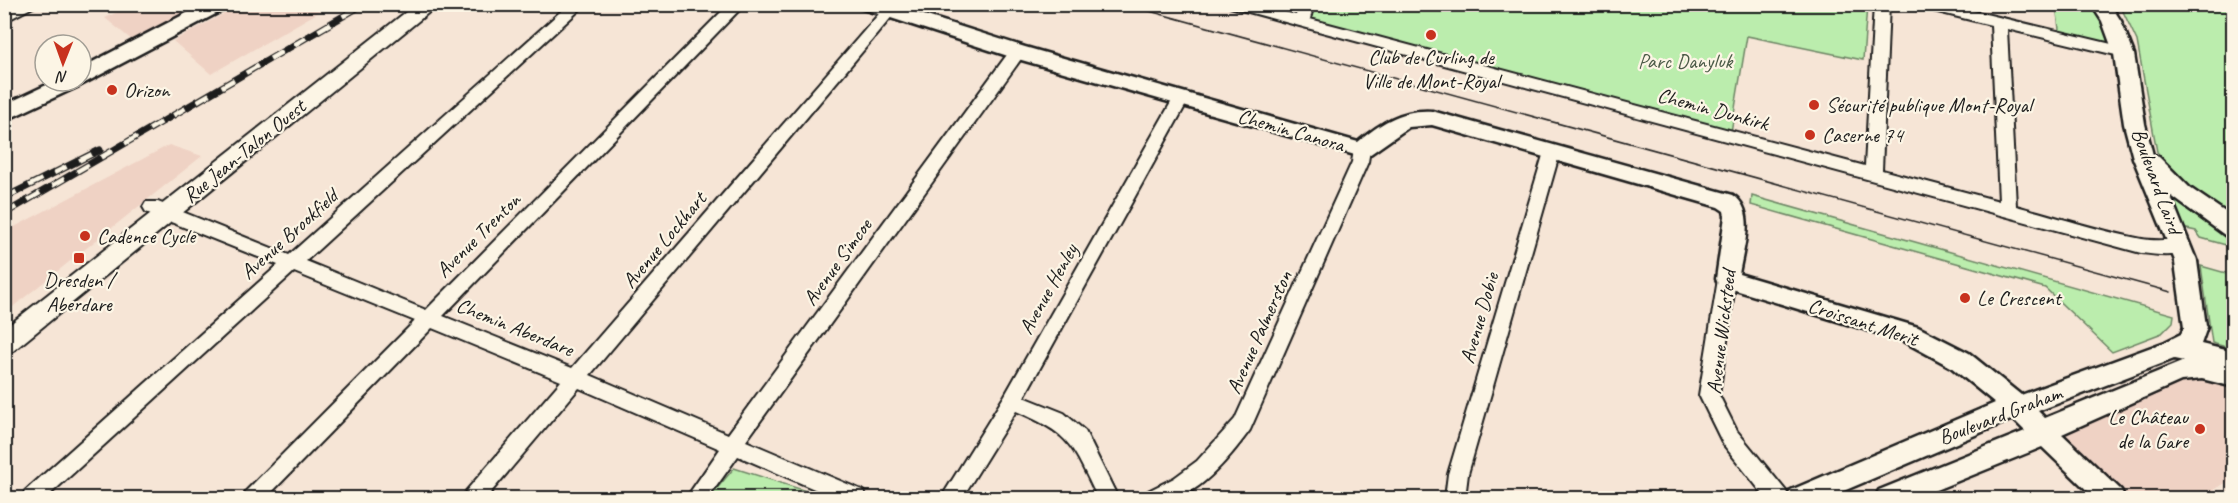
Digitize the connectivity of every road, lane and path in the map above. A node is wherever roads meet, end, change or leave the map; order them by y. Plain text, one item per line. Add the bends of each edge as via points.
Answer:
1 (32, 4) edge
2 (220, 4) edge
3 (408, 4) edge
4 (429, 4) edge
5 (579, 4) edge
6 (738, 4) edge
7 (867, 4) edge
8 (1234, 4) edge
9 (1307, 4) edge
10 (1882, 4) edge
11 (1922, 4) edge
12 (2100, 4) edge
13 (890, 11) junction
14 (2109, 13) edge
15 (4, 17) edge
16 (1301, 22) junction
17 (1999, 23) junction
18 (1018, 52) junction
19 (2124, 52) junction
20 (93, 70) edge
21 (47, 93) edge
22 (1181, 99) junction
23 (4, 114) edge
24 (2139, 143) junction
25 (1362, 150) junction
26 (1552, 152) junction
27 (1873, 175) junction
28 (160, 210) junction
29 (2008, 212) junction
30 (1736, 216) joint
31 (2234, 230) edge
32 (2184, 255) junction
33 (292, 263) junction
34 (1727, 279) junction
35 (429, 318) junction
36 (4, 325) edge
37 (2195, 327) junction
38 (4, 344) edge
39 (2173, 350) junction
40 (2221, 366) edge
41 (576, 378) junction
42 (1012, 400) junction
43 (2017, 407) junction
44 (2045, 434) junction
45 (735, 444) junction
46 (32, 498) edge
47 (252, 498) edge
48 (473, 498) edge
49 (696, 498) edge
50 (857, 498) edge
51 (951, 498) edge
52 (1108, 498) edge
53 (1155, 498) edge
54 (1455, 498) edge
55 (1779, 498) edge
56 (1800, 498) edge
57 (1888, 498) edge
58 (2112, 498) edge

1 - 15 street
2 - 20 street
3 - 28 main road, Rue Jean-Talon Ouest
4 - 28 main road, Rue Jean-Talon Ouest
5 - 33 street, Avenue Brookfield
6 - 35 street, Avenue Trenton
7 - 13 street, Chemin Canora
8 - 16 street, Chemin Dunkirk
9 - 16 street
10 - 27 street
11 - 17 street
12 - 14 street, Boulevard Laird
13 - 18 street, Chemin Canora
13 - 41 street, Avenue Lockhart
14 - 19 street, Boulevard Laird
16 - 27 street, Chemin Dunkirk
17 - 19 street
17 - 29 street
18 - 22 street, Chemin Canora
18 - 45 street, Avenue Simcoe
19 - 24 street, Boulevard Laird
21 - 23 street
22 - 25 street, Chemin Canora
22 - 42 street, Avenue Henley
24 - 31 street via 2182,194
24 - 32 street, Boulevard Laird
25 - 26 street, Chemin Canora via 1399,121 1421,116
25 - 53 street, Avenue Palmerston via 1243,424 1211,463 1180,487
26 - 30 street, Chemin Canora via 1725,201 1734,207
26 - 54 street, Avenue Dobie via 1458,474
27 - 29 street, Chemin Dunkirk
28 - 33 street, Chemin Aberdare
28 - 36 main road, Rue Jean-Talon Ouest
28 - 38 main road, Rue Jean-Talon Ouest
29 - 32 street, Chemin Dunkirk
30 - 34 street, Avenue Wicksteed
32 - 37 street, Boulevard Laird, bridge
33 - 35 street, Chemin Aberdare
33 - 46 street, Avenue Brookfield
34 - 43 street, Croissant Merit via 1910,334 1960,360
34 - 55 street, Avenue Wicksteed via 1709,396 1726,432
35 - 41 street, Chemin Aberdare
35 - 47 street, Avenue Trenton
37 - 39 street via 2191,340
37 - 40 street, Boulevard Laird
39 - 40 street, Boulevard Graham
39 - 43 street, Boulevard Graham
40 - 44 street, Boulevard Graham via 2179,371 2058,422
41 - 45 street, Chemin Aberdare
41 - 48 street, Avenue Lockhart
42 - 51 street, Avenue Henley
42 - 52 street via 1057,420 1078,437
43 - 44 street, Croissant Merit
43 - 56 street, Boulevard Graham
44 - 57 street, Boulevard Graham
44 - 58 street, Croissant Merit
45 - 49 street, Avenue Simcoe
45 - 50 street, Chemin Aberdare

